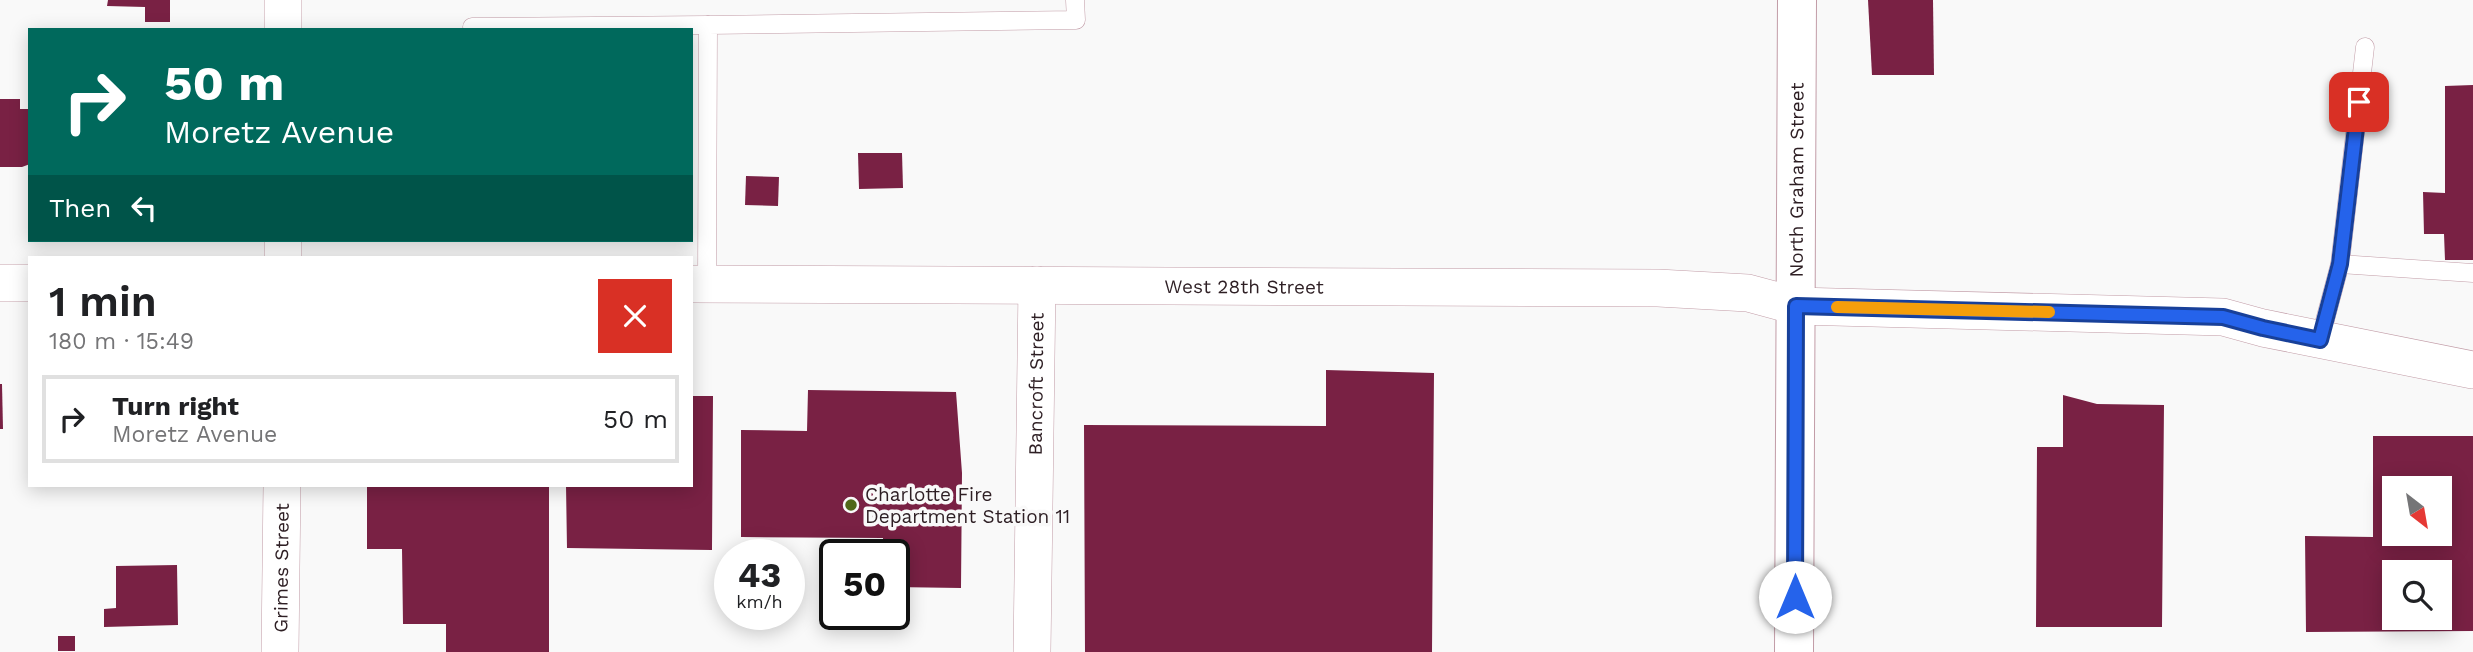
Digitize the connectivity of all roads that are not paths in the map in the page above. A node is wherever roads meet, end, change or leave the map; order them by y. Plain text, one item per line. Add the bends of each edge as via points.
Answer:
1 (283, 0) edge
2 (1075, 0) edge
3 (1797, 0) edge
4 (708, 25) junction
5 (472, 27) dead end
6 (283, 28) edge
7 (2365, 47) dead end
8 (2340, 264) junction
9 (2473, 273) edge
10 (0, 283) edge
11 (28, 283) edge
12 (699, 284) edge
13 (1037, 285) junction
14 (1796, 306) junction
15 (2320, 340) junction
16 (2473, 370) edge
17 (282, 487) edge
18 (280, 652) edge
19 (1032, 652) edge
20 (1794, 652) edge

1 - 6 street
2 - 4 lane via 1076,20
3 - 14 main road, North Graham Street
4 - 5 lane
4 - 12 lane
7 - 8 lane
8 - 9 lane
8 - 15 lane
10 - 11 street
12 - 13 street, West 28th Street
13 - 14 street, West 28th Street via 1658,288 1748,293
13 - 19 street, Bancroft Street
14 - 15 street, West 28th Street via 2223,317
14 - 20 main road, North Graham Street
15 - 16 street, West 28th Street
17 - 18 street, Grimes Street

